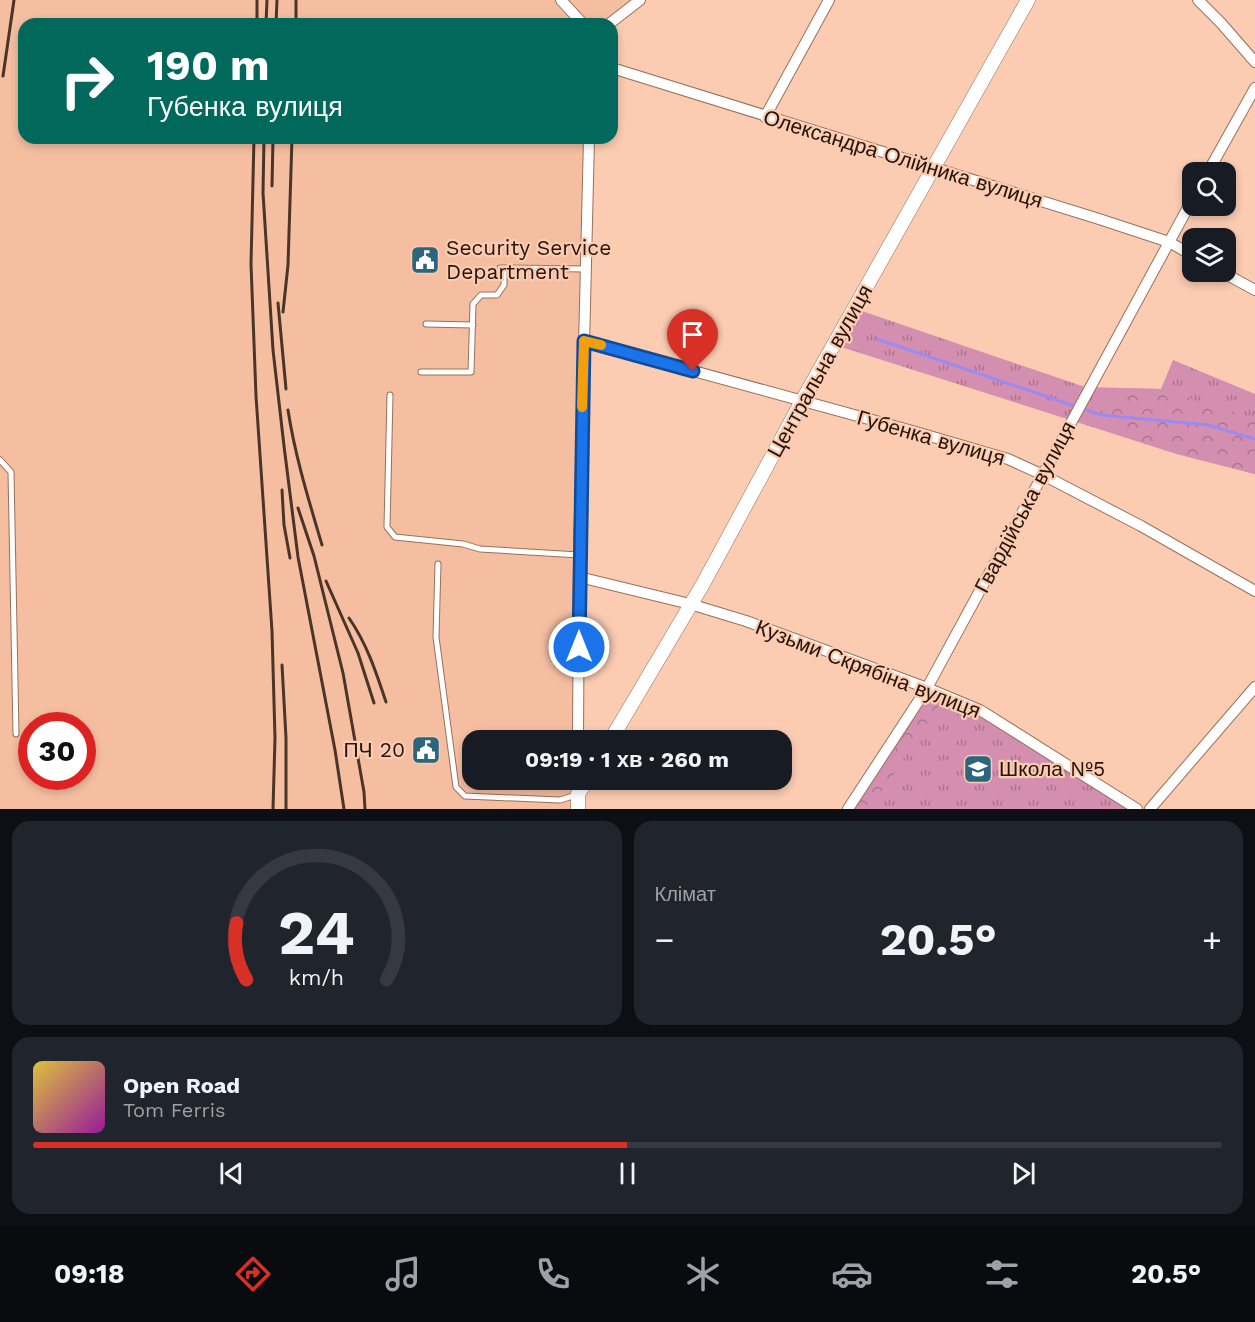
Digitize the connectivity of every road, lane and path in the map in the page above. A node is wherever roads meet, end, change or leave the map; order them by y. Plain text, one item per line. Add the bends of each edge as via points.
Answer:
1 (561, 0) edge
2 (640, 0) edge
3 (829, 0) edge
4 (1028, 0) edge
5 (1198, 0) edge
6 (578, 18) edge
7 (617, 18) edge
8 (1255, 62) edge
9 (618, 70) edge
10 (1255, 88) edge
11 (765, 117) junction
12 (589, 144) edge
13 (1214, 162) edge
14 (934, 168) junction
15 (1183, 216) edge
16 (1169, 242) junction
17 (1182, 249) edge
18 (586, 269) junction
19 (1236, 280) edge
20 (1255, 290) edge
21 (426, 324) dead end
22 (472, 325) junction
23 (584, 341) junction
24 (421, 372) dead end
25 (390, 395) dead end
26 (802, 401) junction
27 (0, 460) edge
28 (1043, 475) junction
29 (579, 555) junction
30 (438, 564) dead end
31 (579, 577) junction
32 (1255, 591) edge
33 (690, 604) junction
34 (1255, 687) edge
35 (927, 688) junction
36 (578, 730) edge
37 (616, 730) edge
38 (16, 734) dead end
39 (574, 790) edge
40 (578, 790) edge
41 (578, 809) edge
42 (848, 809) edge
43 (1137, 809) edge
44 (1150, 809) edge

1 - 6 street
2 - 7 street
3 - 11 street
4 - 14 main road, Центральна вулиця
5 - 8 street
9 - 11 street, Олександра Олійника вулиця
10 - 13 street
11 - 14 street, Олександра Олійника вулиця
12 - 18 street
14 - 16 street, Олександра Олійника вулиця
14 - 26 main road, Центральна вулиця
15 - 16 street, Гвардійська вулиця
16 - 17 street, Олександра Олійника вулиця
16 - 28 street, Гвардійська вулиця
18 - 22 lane via 502,268 504,285 497,295 481,295 473,304
18 - 23 street
19 - 20 street
21 - 22 lane
22 - 24 lane via 471,372
23 - 26 street, Губенка вулиця
23 - 29 street
25 - 29 lane via 387,527 395,537 480,549
26 - 28 street, Губенка вулиця via 1008,459
26 - 33 main road, Центральна вулиця
27 - 38 lane via 11,472
28 - 32 street, Губенка вулиця
28 - 35 street, Гвардійська вулиця
29 - 31 street
30 - 39 lane via 436,637 456,787 465,796 560,801
31 - 33 street, Кузьми Скрябіна вулиця
31 - 36 street
33 - 35 street, Кузьми Скрябіна вулиця
33 - 37 main road, Центральна вулиця
34 - 44 street
35 - 42 street, Гвардійська вулиця
35 - 43 street, Кузьми Скрябіна вулиця via 980,710
40 - 41 main road

